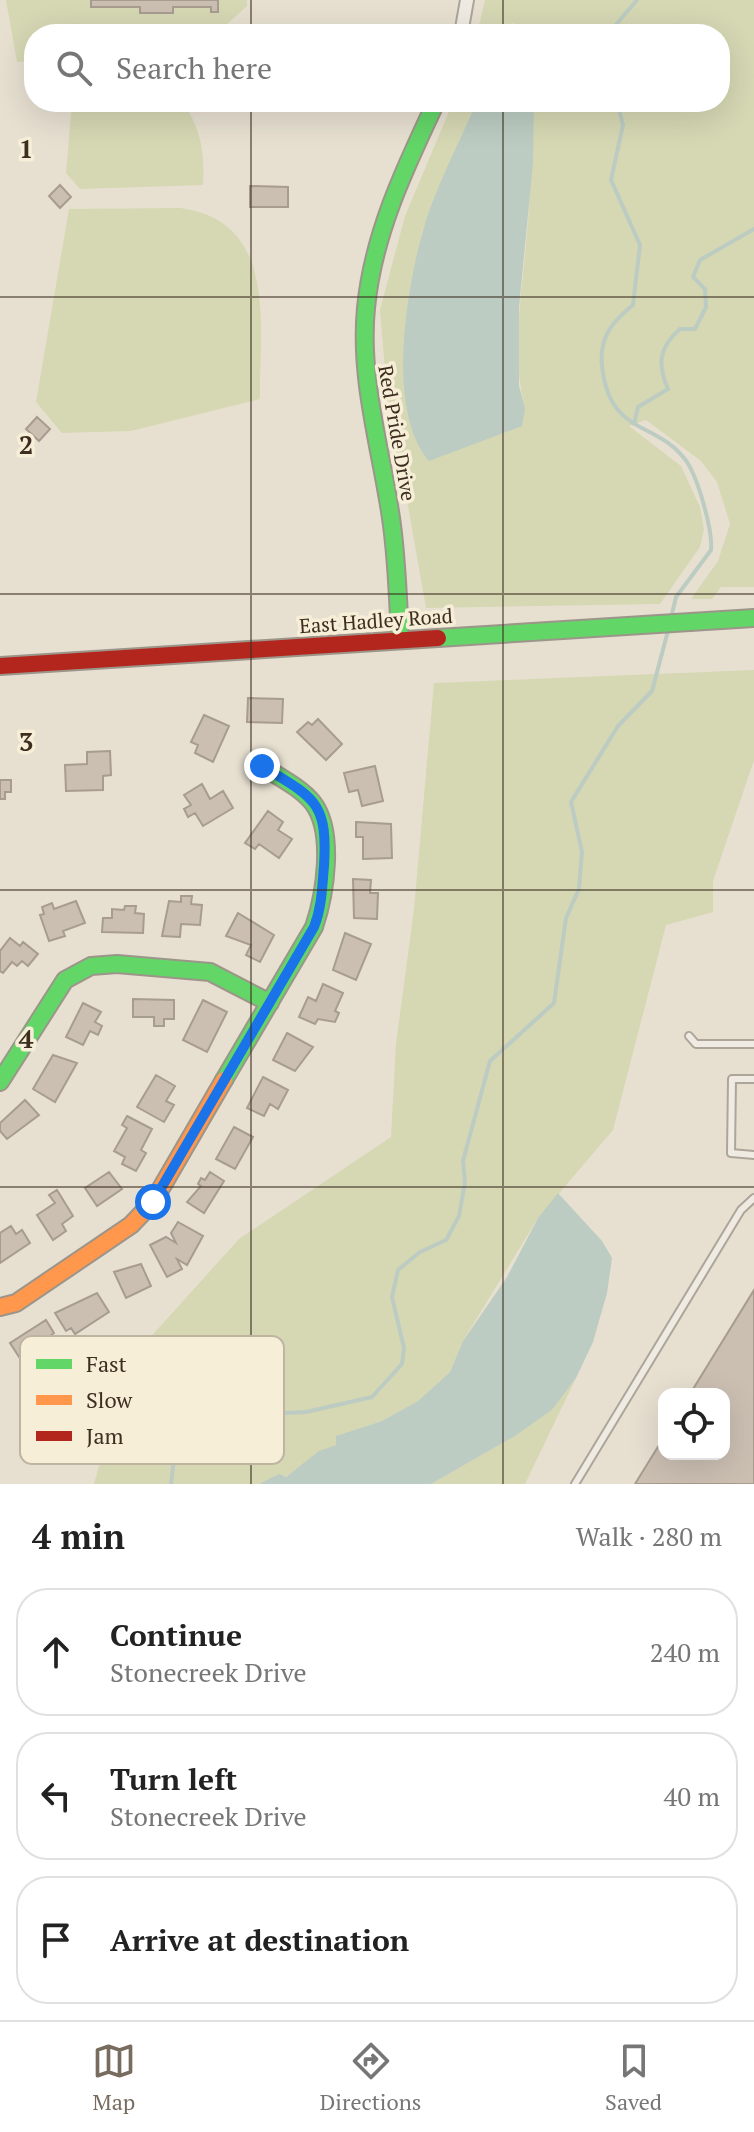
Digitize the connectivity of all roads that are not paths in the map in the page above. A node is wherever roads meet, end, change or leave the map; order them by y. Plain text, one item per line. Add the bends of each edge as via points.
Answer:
1 (467, 0) edge
2 (463, 24) edge
3 (431, 112) edge
4 (754, 618) edge
5 (400, 639) junction
6 (0, 666) edge
7 (262, 766) dead end
8 (270, 1003) junction
9 (689, 1036) dead end
10 (754, 1044) edge
11 (754, 1079) edge
12 (0, 1082) edge
13 (754, 1155) edge
14 (754, 1198) edge
15 (0, 1307) edge
16 (575, 1484) edge

1 - 2 street
3 - 5 street, Red Pride Drive via 379,238 366,321 368,395 391,516
4 - 5 street, East Hadley Road
5 - 6 street, East Hadley Road
7 - 8 street via 310,798 322,815 326,835 317,918
8 - 12 street via 210,972 91,966 65,980
8 - 15 street via 163,1188 139,1218 16,1303
9 - 10 lane via 696,1044
11 - 13 lane via 732,1079 731,1138 731,1153
14 - 16 lane via 741,1210

